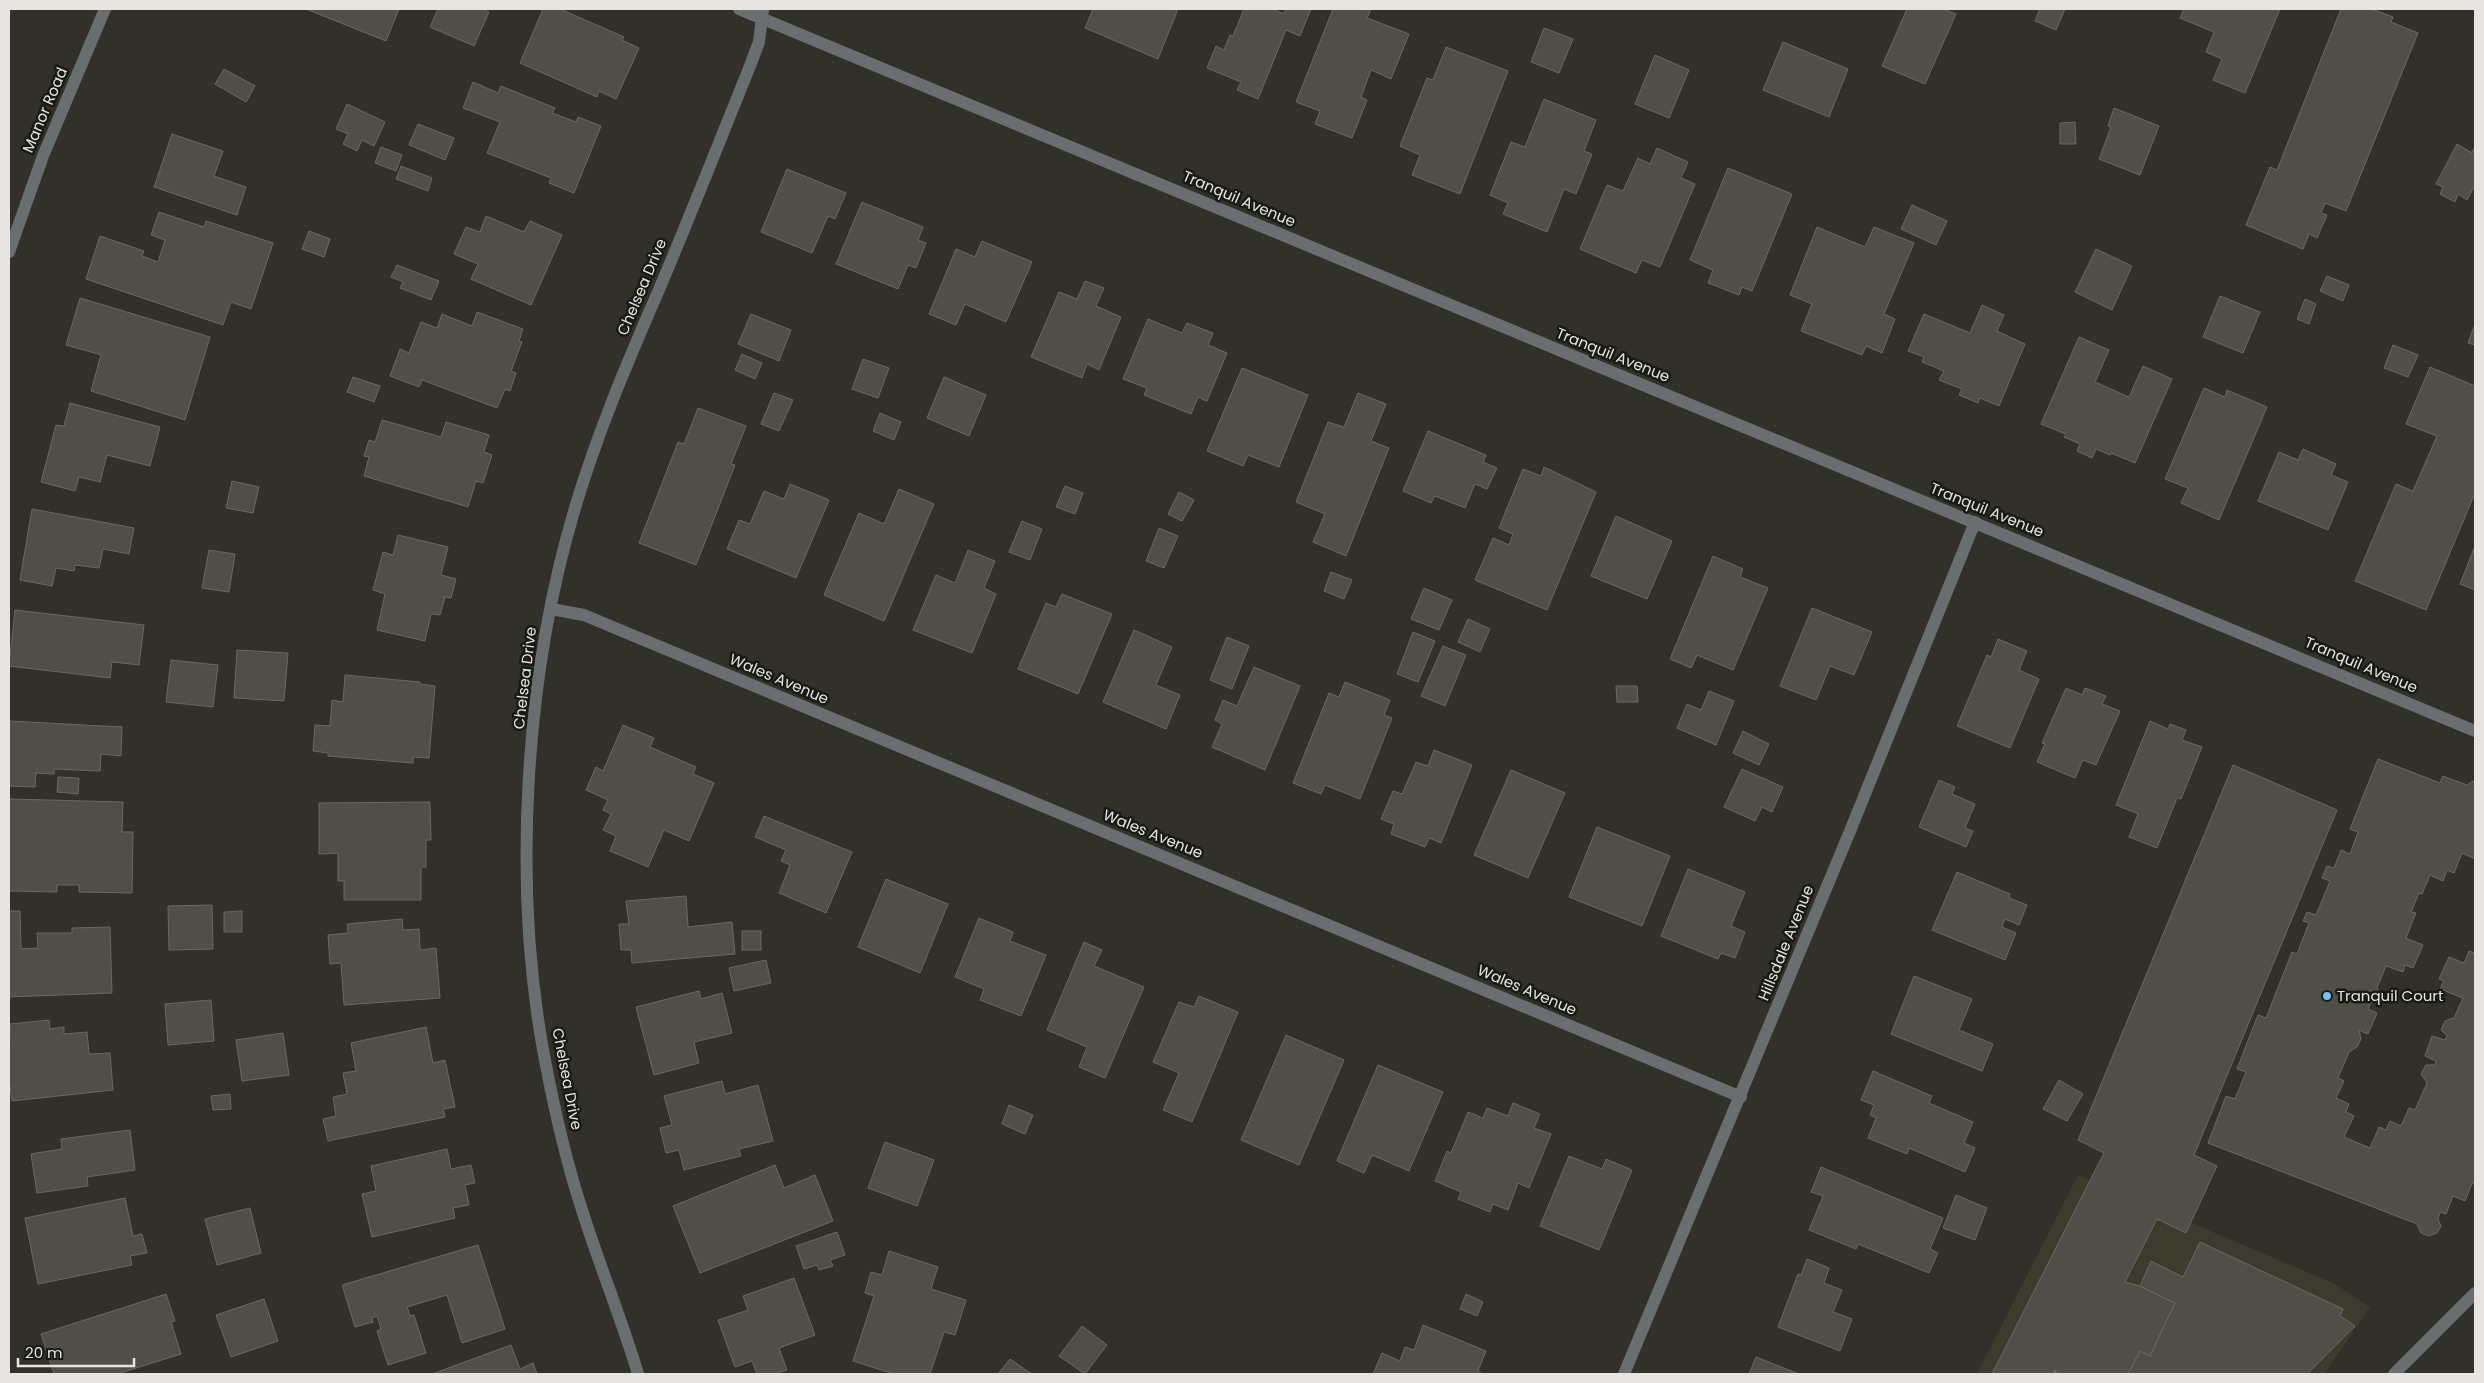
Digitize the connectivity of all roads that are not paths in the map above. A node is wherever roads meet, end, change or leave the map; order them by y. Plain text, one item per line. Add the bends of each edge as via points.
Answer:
1 (105, 9) edge
2 (739, 9) edge
3 (763, 13) edge
4 (9, 252) edge
5 (1975, 522) junction
6 (551, 609) junction
7 (2475, 731) edge
8 (1741, 1097) junction
9 (2475, 1292) edge
10 (638, 1374) edge
11 (1624, 1374) edge
12 (2394, 1374) edge

1 - 4 street, Manor Road via 40,164
2 - 3 street, Tranquil Avenue
3 - 5 street, Tranquil Avenue
3 - 6 street, Chelsea Drive via 759,42 748,72 602,426 574,510
5 - 7 street, Tranquil Avenue
5 - 8 street, Hillsdale Avenue
6 - 8 street, Wales Avenue via 584,615
6 - 10 street, Chelsea Drive via 537,696 528,832 530,923 537,1009 552,1097 576,1193
8 - 11 street, Hillsdale Avenue
9 - 12 street

